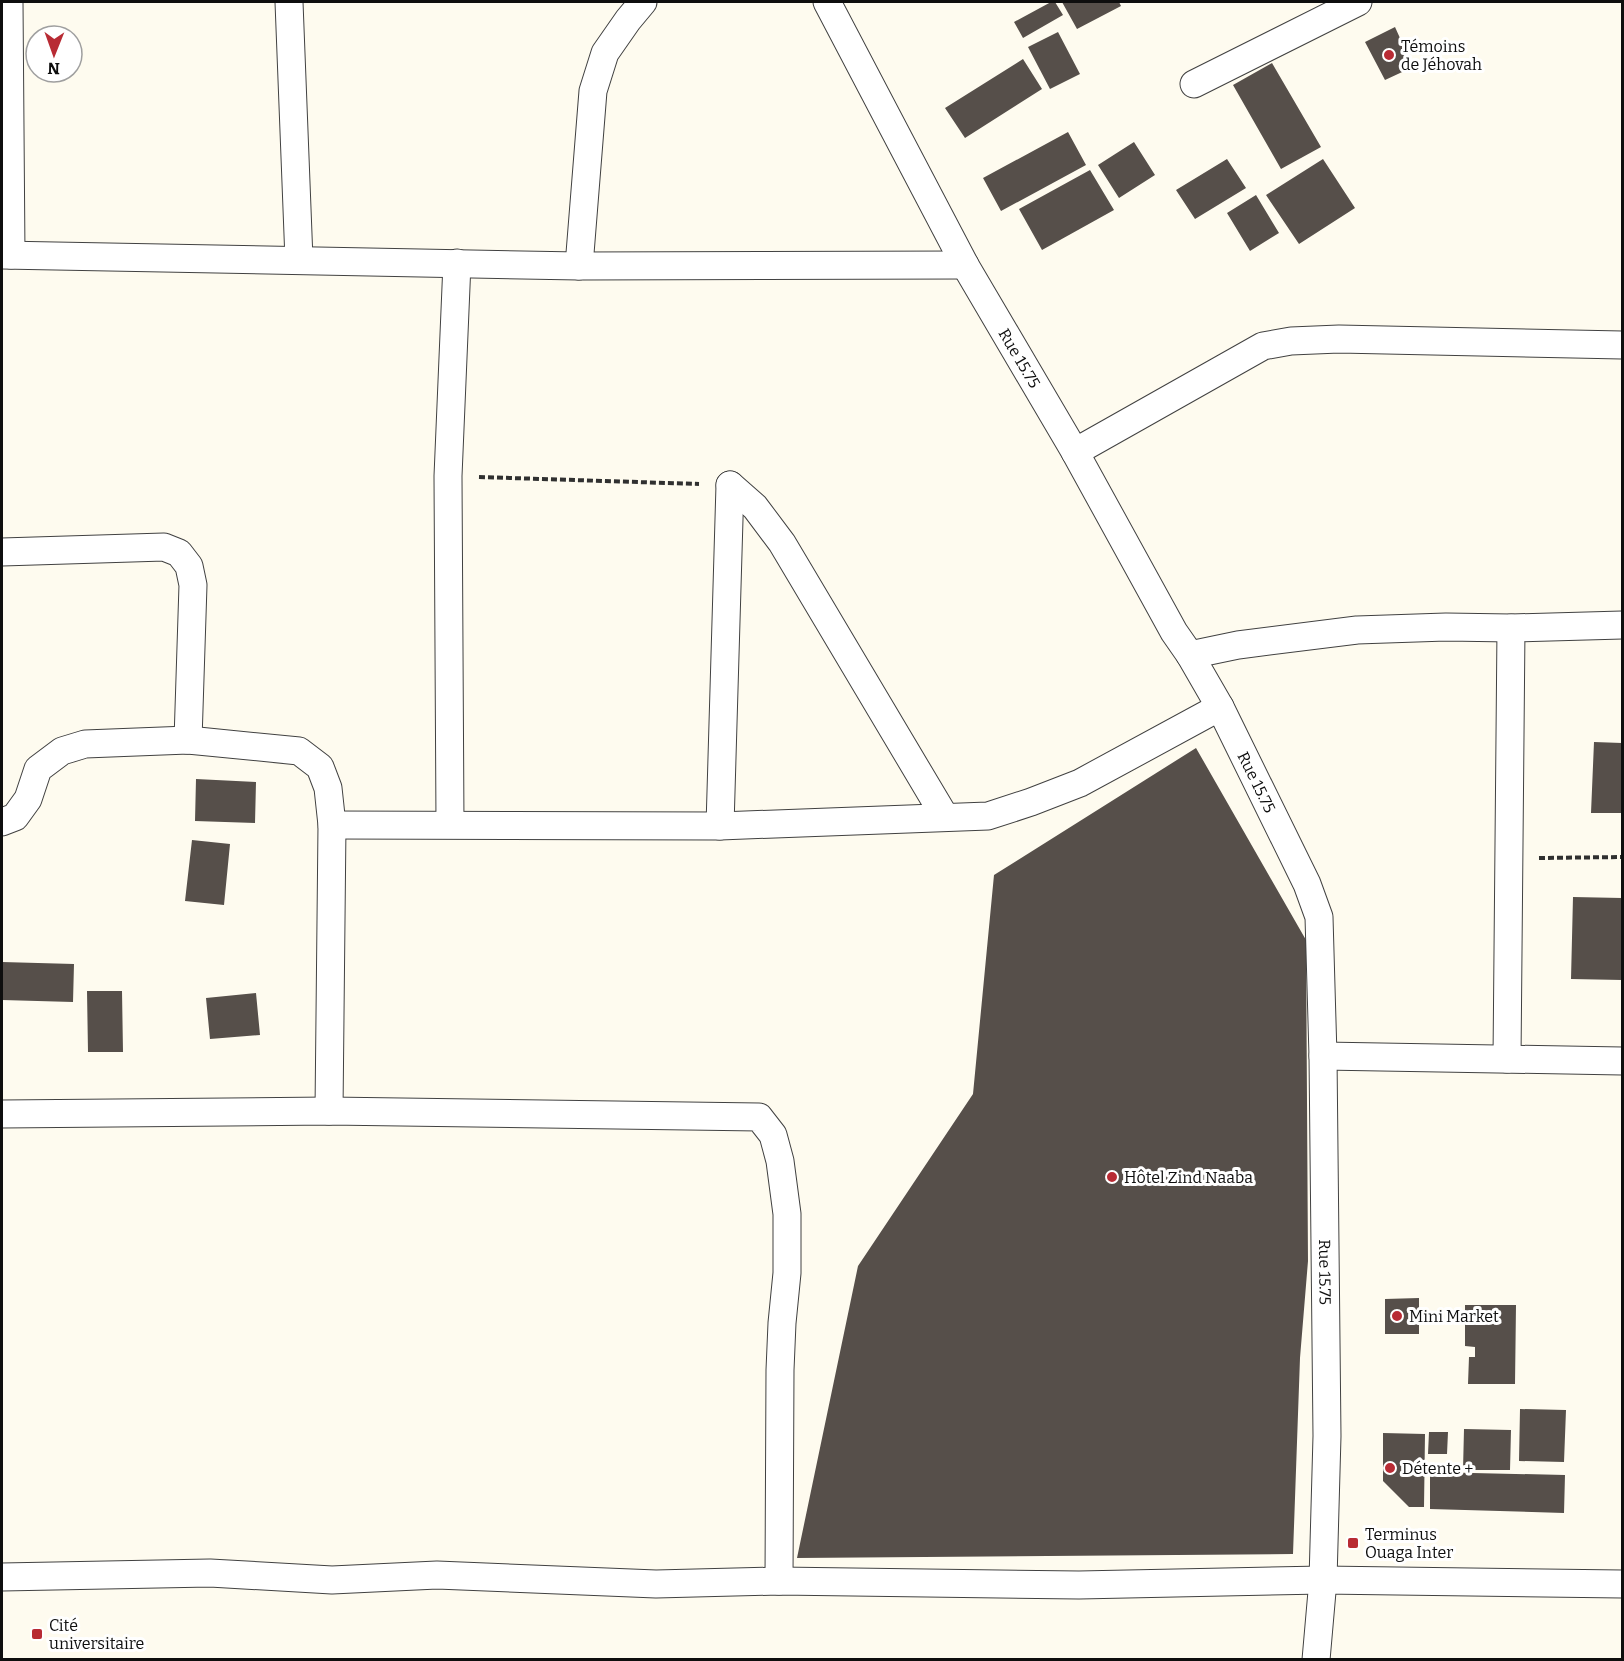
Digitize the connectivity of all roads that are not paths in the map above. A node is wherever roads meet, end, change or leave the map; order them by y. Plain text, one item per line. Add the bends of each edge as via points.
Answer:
1 (9, 2) edge
2 (289, 2) edge
3 (643, 2) edge
4 (827, 2) edge
5 (1358, 2) edge
6 (1194, 84) dead end
7 (6, 255) edge
8 (299, 260) junction
9 (458, 263) junction
10 (579, 266) junction
11 (965, 266) junction
12 (1623, 345) edge
13 (1075, 452) junction
14 (2, 552) edge
15 (1623, 625) edge
16 (1511, 628) junction
17 (1190, 655) junction
18 (1220, 707) junction
19 (188, 740) junction
20 (945, 817) junction
21 (2, 822) edge
22 (450, 824) junction
23 (332, 825) junction
24 (720, 826) junction
25 (1323, 1056) junction
26 (1507, 1059) junction
27 (1623, 1061) edge
28 (329, 1111) junction
29 (2, 1114) edge
30 (2, 1577) edge
31 (1323, 1580) junction
32 (779, 1581) junction
33 (1623, 1584) edge
34 (1316, 1659) edge

1 - 7 street
2 - 8 street
3 - 10 street via 605,53 593,91
4 - 11 street, Rue 15.75
5 - 6 street
7 - 8 street
8 - 9 street
9 - 10 street
9 - 22 street via 448,476
10 - 11 street
11 - 13 street, Rue 15.75
12 - 13 street via 1339,339 1263,346
13 - 17 street, Rue 15.75
14 - 19 street via 164,547 179,553 189,566 193,585
15 - 16 street
16 - 17 street via 1357,630
16 - 26 street
17 - 18 street, Rue 15.75
18 - 20 street via 1080,783 988,816
18 - 25 street, Rue 15.75 via 1307,884 1319,917
19 - 21 street via 86,744 62,751 38,769 28,799 15,817
19 - 23 street via 299,751 320,767 328,788
20 - 24 street
20 - 24 street via 782,543 755,507 730,485
22 - 23 street
22 - 24 street
23 - 28 street
25 - 26 street
25 - 31 street, Rue 15.75 via 1327,1436
26 - 27 street
28 - 29 street
28 - 32 street via 759,1117 773,1135 786,1214 787,1273 780,1370
30 - 32 street via 210,1574 332,1580 437,1575 656,1584
31 - 32 street via 1079,1585
31 - 33 street
31 - 34 street, Rue 15.75

